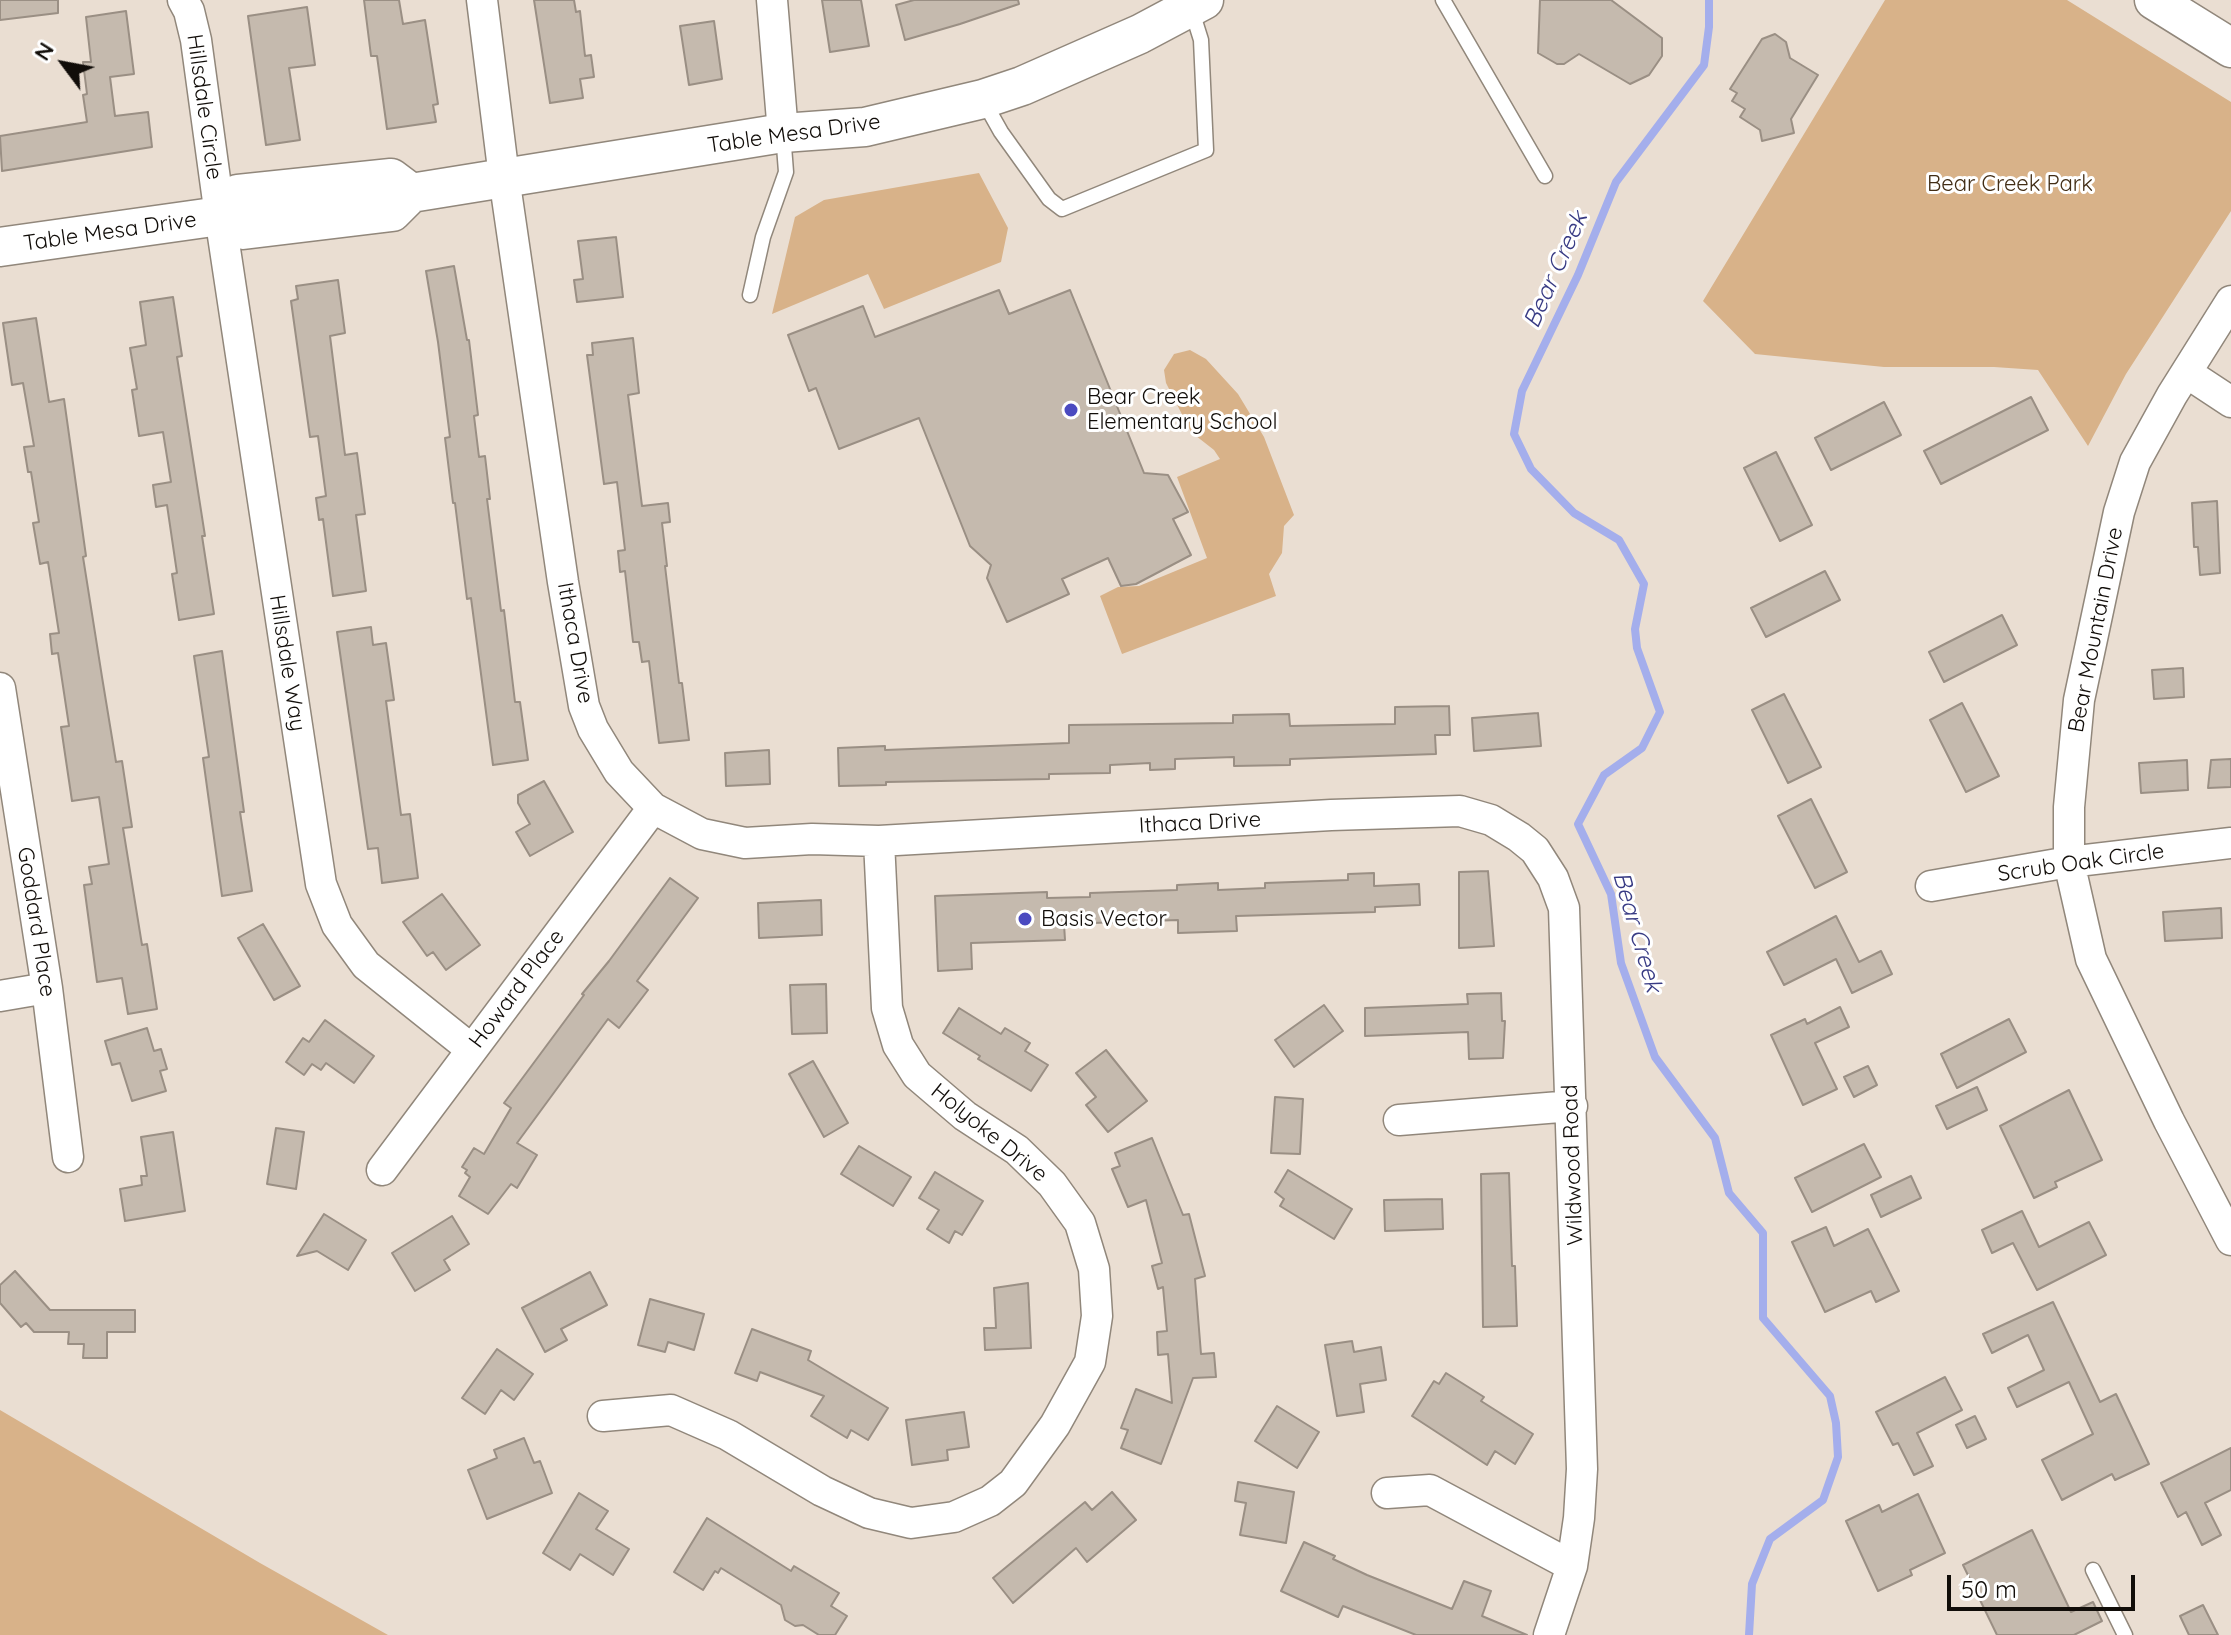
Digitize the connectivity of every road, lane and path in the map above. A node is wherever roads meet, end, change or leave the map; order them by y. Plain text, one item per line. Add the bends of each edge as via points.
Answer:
1 (183, 0) edge
2 (482, 0) edge
3 (772, 0) edge
4 (1443, 0) edge
5 (2154, 0) edge
6 (1197, 4) edge
7 (2231, 48) edge
8 (983, 99) junction
9 (783, 133) junction
10 (1545, 176) dead end
11 (504, 177) junction
12 (220, 216) junction
13 (0, 247) edge
14 (750, 295) dead end
15 (2231, 301) edge
16 (2187, 373) junction
17 (2231, 402) edge
18 (0, 688) edge
19 (653, 808) junction
20 (1394, 813) joint
21 (879, 841) junction
22 (2231, 843) edge
23 (2069, 862) junction
24 (1931, 886) dead end
25 (47, 988) junction
26 (0, 996) edge
27 (471, 1049) junction
28 (1572, 1106) junction
29 (1399, 1120) dead end
30 (68, 1157) dead end
31 (382, 1170) dead end
32 (2231, 1240) edge
33 (603, 1416) dead end
34 (1387, 1493) dead end
35 (1572, 1566) junction
36 (2093, 1570) dead end
37 (1549, 1635) edge
38 (2125, 1635) edge

1 - 12 street, Hillsdale Circle via 196,40
2 - 11 street, Ithaca Drive
3 - 9 street
4 - 10 lane
5 - 7 street
6 - 8 street, Table Mesa Drive via 1140,34
6 - 8 lane via 1206,150 1062,209 1049,199
8 - 9 street, Table Mesa Drive via 865,127
9 - 11 street, Table Mesa Drive
9 - 14 lane via 786,172
11 - 12 street, Table Mesa Drive via 411,193 392,212 243,230
11 - 19 street, Ithaca Drive via 584,706 619,772
12 - 13 street, Table Mesa Drive
12 - 27 street, Hillsdale Way via 321,884 337,925 366,965
15 - 16 street, Bear Mountain Drive
16 - 17 street
16 - 23 street, Bear Mountain Drive via 2135,462 2119,512 2079,700
18 - 25 street, Goddard Place
19 - 21 street, Ithaca Drive via 702,834 745,843
19 - 27 street, Howard Place
20 - 21 street, Ithaca Drive
20 - 28 street, Wildwood Road via 1460,811 1491,820 1535,850 1553,878 1564,908
21 - 33 street, Holyoke Drive via 887,1008 898,1045 917,1075 1017,1150 1052,1184 1080,1223 1094,1269 1097,1316 1090,1362 1055,1425 1013,1483 990,1501 954,1517 911,1523 869,1513 822,1491 728,1435 671,1410
22 - 23 street, Scrub Oak Circle
23 - 24 street, Scrub Oak Circle
23 - 32 street, Bear Mountain Drive via 2091,959
25 - 26 street
25 - 30 street, Goddard Place
27 - 31 street, Howard Place
28 - 29 street
28 - 35 street, Wildwood Road via 1582,1469
34 - 35 street via 1430,1490
35 - 37 street, Wildwood Road
36 - 38 lane

